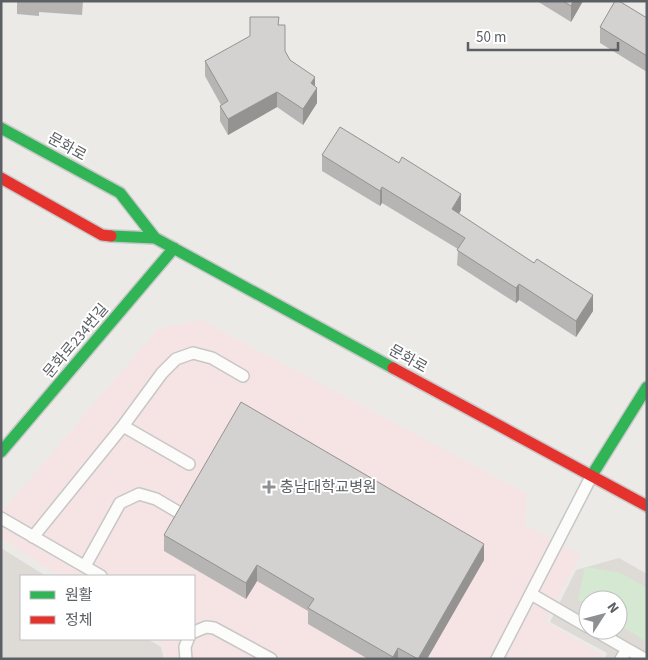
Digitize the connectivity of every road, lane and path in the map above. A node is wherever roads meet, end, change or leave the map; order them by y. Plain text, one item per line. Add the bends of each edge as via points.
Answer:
1 (1, 128) edge
2 (1, 178) edge
3 (155, 238) junction
4 (174, 248) junction
5 (243, 376) dead end
6 (647, 387) edge
7 (123, 426) junction
8 (1, 452) edge
9 (189, 464) dead end
10 (592, 475) junction
11 (647, 506) edge
12 (178, 512) edge
13 (1, 518) edge
14 (34, 537) junction
15 (85, 570) edge
16 (98, 575) edge
17 (530, 594) junction
18 (578, 621) edge
19 (195, 632) edge
20 (188, 640) edge
21 (606, 640) edge
22 (624, 654) edge
23 (186, 659) edge
24 (271, 659) edge
25 (497, 659) edge
26 (645, 659) edge

1 - 3 main road, 문화로 via 120,194
2 - 3 main road, 문화로 via 102,235
3 - 4 main road, 문화로
4 - 8 main road, 문화로234번길
4 - 10 main road, 문화로
5 - 7 lane via 212,358 193,353 176,359
6 - 10 main road
7 - 9 lane
7 - 14 lane
10 - 11 main road, 문화로
10 - 17 lane
12 - 15 lane via 156,499 139,494 120,503
13 - 14 lane
14 - 15 lane
15 - 16 lane
17 - 18 lane
17 - 25 lane
19 - 24 lane via 214,628
20 - 23 lane
21 - 22 lane
22 - 26 lane

